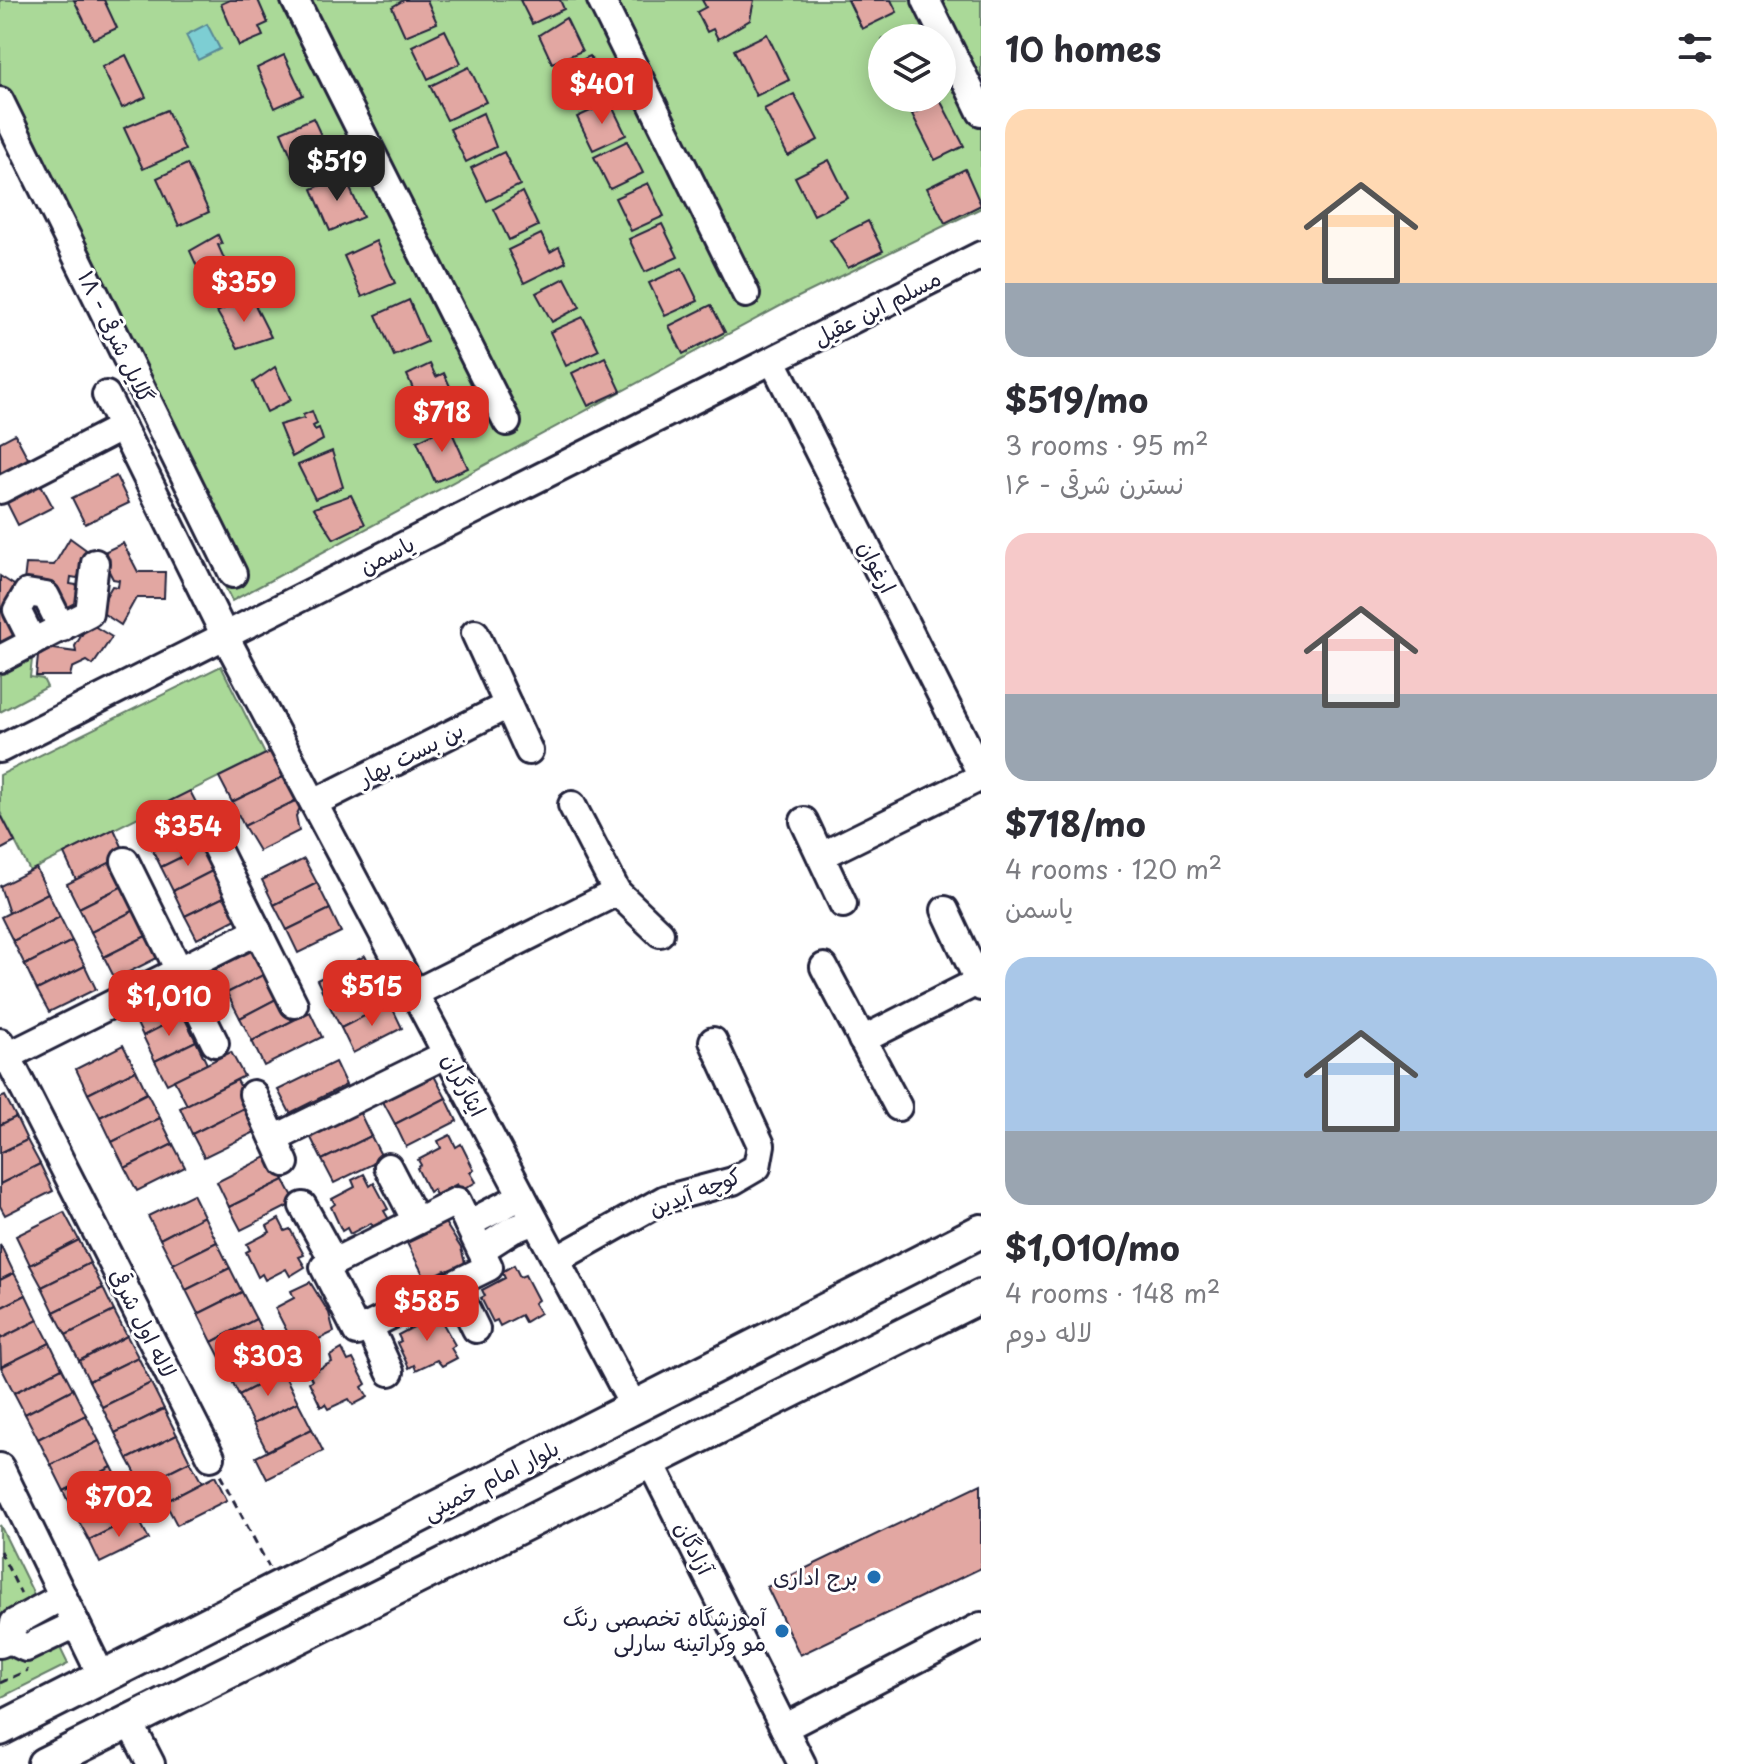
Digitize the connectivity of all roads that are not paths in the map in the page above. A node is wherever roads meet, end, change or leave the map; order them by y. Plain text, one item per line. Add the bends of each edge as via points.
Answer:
1 (295, 0) edge
2 (601, 0) edge
3 (926, 0) edge
4 (0, 101) edge
5 (981, 112) edge
6 (981, 255) edge
7 (746, 294) dead end
8 (773, 361) junction
9 (106, 395) dead end
10 (507, 422) dead end
11 (122, 427) junction
12 (0, 490) edge
13 (95, 563) dead end
14 (233, 574) dead end
15 (62, 628) junction
16 (475, 633) dead end
17 (225, 636) junction
18 (33, 642) junction
19 (0, 659) edge
20 (508, 705) junction
21 (0, 749) edge
22 (529, 751) dead end
23 (981, 776) edge
24 (314, 803) junction
25 (572, 805) dead end
26 (804, 821) dead end
27 (204, 823) dead end
28 (821, 856) junction
29 (125, 861) dead end
30 (617, 892) junction
31 (843, 904) dead end
32 (945, 910) dead end
33 (258, 931) junction
34 (660, 933) dead end
35 (824, 967) dead end
36 (179, 970) junction
37 (980, 983) edge
38 (415, 993) junction
39 (294, 1004) dead end
40 (862, 1040) junction
41 (713, 1041) dead end
42 (215, 1043) dead end
43 (2, 1053) edge
44 (447, 1054) junction
45 (253, 1094) dead end
46 (898, 1107) dead end
47 (274, 1139) junction
48 (285, 1163) dead end
49 (388, 1167) dead end
50 (522, 1196) junction
51 (303, 1206) dead end
52 (416, 1221) junction
53 (535, 1221) junction
54 (468, 1224) junction
55 (981, 1231) edge
56 (481, 1250) junction
57 (556, 1260) junction
58 (334, 1262) junction
59 (454, 1284) junction
60 (981, 1296) edge
61 (369, 1326) junction
62 (476, 1329) dead end
63 (390, 1372) dead end
64 (634, 1407) junction
65 (211, 1457) road end
66 (650, 1461) junction
67 (0, 1467) edge
68 (63, 1596) junction
69 (76, 1624) junction
70 (981, 1626) edge
71 (6, 1629) edge
72 (103, 1679) junction
73 (129, 1721) junction
74 (784, 1728) junction
75 (0, 1729) edge
76 (44, 1764) edge
77 (151, 1764) edge
78 (802, 1764) edge

1 - 10 street
2 - 7 street
3 - 5 street
4 - 14 street, گلایل شرقی - ۱۸
6 - 8 street, مسلم ابن عقیل
8 - 17 street, یاسمن
8 - 23 street, ارغوان
9 - 11 street, ایثارگران
11 - 12 street
11 - 17 street, ایثارگران
13 - 15 street via 89,613
15 - 18 street
15 - 18 street via 46,596 27,593 17,610
16 - 20 street
17 - 21 street, یاسمن
17 - 24 street, ایثارگران
18 - 19 street
20 - 22 street
20 - 24 street, بن بست بهار
23 - 28 street
24 - 38 street, ایثارگران
25 - 30 street
26 - 28 street
27 - 33 street
28 - 31 street
29 - 36 street
30 - 34 street
30 - 38 street
32 - 37 street
33 - 36 street
33 - 39 street
35 - 40 street
36 - 42 street
36 - 43 street
37 - 40 street
38 - 44 street, ایثارگران
40 - 46 street
41 - 57 street, کوچه آیدین via 761,1145 757,1167 733,1181 665,1199
43 - 65 street, لاله اول شرقی
44 - 47 street
44 - 50 street, ایثارگران
45 - 47 street
47 - 48 street
49 - 52 street
50 - 53 street, ایثارگران
50 - 54 street
51 - 58 street
52 - 54 street via 457,1201
52 - 58 street
53 - 56 street
53 - 57 street, ایثارگران
54 - 56 street
55 - 64 main road, بلوار امام خمینی
56 - 59 street via 489,1267
57 - 64 street, ایثارگران
58 - 61 street via 324,1267 357,1332
59 - 61 street
59 - 62 street
60 - 66 main road
61 - 63 street
64 - 72 main road, بلوار امام خمینی
66 - 73 main road
66 - 74 street, آزادگان
67 - 68 street
68 - 69 street
68 - 71 street
69 - 71 street via 26,1648
69 - 72 street
70 - 74 street
72 - 75 main road, بلوار امام خمینی
73 - 76 main road
73 - 77 street
74 - 78 street, آزادگان

